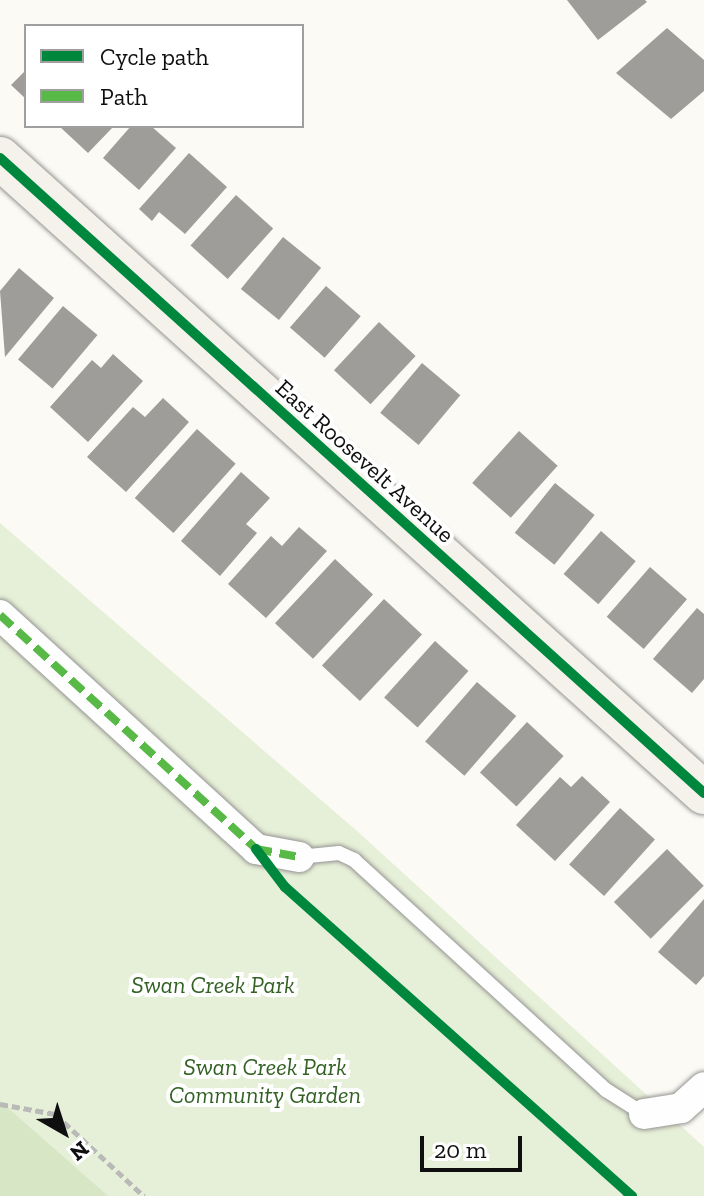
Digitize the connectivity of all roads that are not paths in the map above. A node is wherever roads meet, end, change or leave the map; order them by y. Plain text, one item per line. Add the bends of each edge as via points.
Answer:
1 (0, 158) edge
2 (0, 615) edge
3 (704, 793) edge
4 (299, 857) joint
5 (704, 1087) edge
6 (644, 1114) joint

1 - 3 street, East Roosevelt Avenue
2 - 4 street via 256,849
4 - 6 lane via 339,853 354,860 606,1090
5 - 6 street via 681,1108

